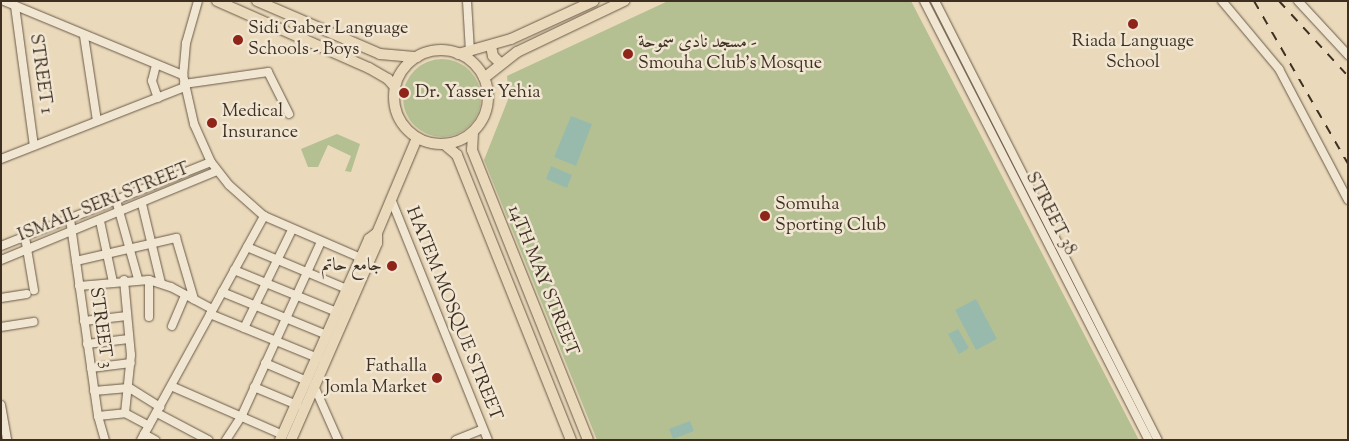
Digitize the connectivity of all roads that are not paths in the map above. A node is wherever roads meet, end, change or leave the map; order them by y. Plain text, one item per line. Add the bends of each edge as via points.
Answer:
1 (4, 1) edge
2 (198, 1) edge
3 (217, 1) edge
4 (257, 1) edge
5 (467, 1) edge
6 (594, 1) edge
7 (624, 1) edge
8 (924, 1) edge
9 (935, 1) edge
10 (1222, 1) edge
11 (1298, 1) edge
12 (15, 6) junction
13 (281, 6) edge
14 (84, 36) junction
15 (491, 46) junction
16 (376, 52) junction
17 (470, 52) junction
18 (458, 54) junction
19 (1348, 55) edge
20 (418, 57) junction
21 (500, 63) junction
22 (156, 65) junction
23 (369, 68) junction
24 (484, 78) junction
25 (184, 82) junction
26 (395, 87) junction
27 (158, 98) junction
28 (289, 114) dead end
29 (98, 121) junction
30 (473, 132) junction
31 (418, 138) junction
32 (444, 144) junction
33 (34, 146) junction
34 (1, 159) edge
35 (211, 162) junction
36 (217, 171) junction
37 (162, 182) junction
38 (166, 194) junction
39 (391, 199) junction
40 (116, 200) junction
41 (1348, 200) edge
42 (142, 204) junction
43 (120, 212) junction
44 (264, 216) junction
45 (70, 219) junction
46 (100, 221) junction
47 (292, 230) junction
48 (72, 232) junction
49 (377, 233) junction
50 (24, 237) junction
51 (320, 242) junction
52 (152, 243) junction
53 (1, 246) edge
54 (247, 247) junction
55 (130, 248) junction
56 (27, 250) junction
57 (107, 253) junction
58 (361, 258) junction
59 (1, 260) edge
60 (278, 260) junction
61 (76, 261) junction
62 (234, 270) junction
63 (306, 272) junction
64 (138, 279) junction
65 (124, 280) junction
66 (149, 280) junction
67 (113, 282) junction
68 (162, 283) junction
69 (266, 283) junction
70 (79, 286) junction
71 (348, 289) junction
72 (222, 292) junction
73 (185, 294) junction
74 (296, 295) junction
75 (1, 298) edge
76 (194, 299) junction
77 (255, 306) junction
78 (211, 312) junction
79 (338, 312) junction
80 (127, 316) junction
81 (148, 317) dead end
82 (285, 318) junction
83 (84, 321) junction
84 (34, 322) dead end
85 (172, 326) dead end
86 (1, 327) edge
87 (244, 328) junction
88 (327, 335) junction
89 (129, 339) junction
90 (274, 340) junction
91 (87, 344) junction
92 (318, 358) junction
93 (131, 363) junction
94 (264, 363) junction
95 (91, 368) junction
96 (566, 384) junction
97 (311, 385) junction
98 (171, 386) junction
99 (1126, 386) junction
100 (254, 387) junction
101 (128, 388) junction
102 (550, 388) junction
103 (94, 391) junction
104 (1, 405) edge
105 (297, 405) junction
106 (158, 410) junction
107 (125, 413) junction
108 (2, 414) edge
109 (98, 416) junction
110 (241, 417) junction
111 (149, 426) junction
112 (484, 429) junction
113 (104, 437) edge
114 (142, 437) edge
115 (285, 438) edge
116 (7, 440) edge
117 (112, 440) edge
118 (155, 440) edge
119 (208, 440) edge
120 (226, 440) edge
121 (338, 440) edge
122 (456, 440) edge
123 (488, 440) edge
124 (571, 440) edge
125 (588, 440) edge
126 (1149, 440) edge
127 (1158, 440) edge

1 - 12 street
2 - 25 street, ISMAIL SERI STREET via 186,43
3 - 23 main road
4 - 13 main road
5 - 17 street
6 - 15 main road
7 - 21 main road
8 - 99 street, STREET 38
9 - 99 street, STREET 38
10 - 41 street via 1279,69
11 - 19 street
12 - 14 street
12 - 33 street, STREET 1
13 - 16 main road
14 - 22 street
14 - 29 street
15 - 17 main road
15 - 21 main road via 493,56
16 - 20 main road
16 - 23 main road via 378,63
17 - 18 main road
18 - 20 main road via 441,50
18 - 24 main road via 471,61
20 - 26 main road via 405,67
21 - 24 main road
22 - 25 street
22 - 27 street via 152,81
23 - 26 main road via 388,78
24 - 30 main road via 488,103 485,115
25 - 27 street
25 - 28 street via 268,72
25 - 35 street, ISMAIL SERI STREET via 194,124
26 - 31 main road via 399,116
27 - 29 street
29 - 33 street
30 - 32 main road
30 - 96 main road, 14TH MAY STREET via 472,150
31 - 32 main road
31 - 39 main road
32 - 102 main road, 14TH MAY STREET via 457,156
33 - 34 street
35 - 36 street, ISMAIL SERI STREET
35 - 37 street, ISMAIL SERI STREET
36 - 38 street, ISMAIL SERI STREET
36 - 44 street, ISMAIL SERI STREET
37 - 38 street
37 - 40 street, ISMAIL SERI STREET
38 - 42 street, ISMAIL SERI STREET
39 - 49 main road
39 - 112 street, HATEM MOSQUE STREET
40 - 43 street
40 - 45 street, ISMAIL SERI STREET
42 - 43 street, ISMAIL SERI STREET
42 - 52 street
43 - 46 street, ISMAIL SERI STREET
43 - 55 street
44 - 47 street, ISMAIL SERI STREET
44 - 54 street
45 - 48 street, STREET 3
45 - 50 street, ISMAIL SERI STREET
46 - 48 street, ISMAIL SERI STREET
46 - 57 street
47 - 51 street, ISMAIL SERI STREET
47 - 60 street
48 - 56 street, ISMAIL SERI STREET
48 - 61 street, STREET 3
49 - 58 main road via 369,239
49 - 97 main road via 377,243
50 - 53 street, ISMAIL SERI STREET
50 - 56 street
51 - 58 street, ISMAIL SERI STREET
51 - 63 street
52 - 55 street
52 - 68 street
52 - 76 street via 177,238
54 - 60 street
54 - 62 street
55 - 57 street
55 - 64 street
56 - 59 street, ISMAIL SERI STREET
56 - 75 street via 31,292
57 - 61 street
57 - 67 street
58 - 71 main road
60 - 63 street
60 - 69 street
61 - 70 street, STREET 3
62 - 69 street
62 - 72 street
63 - 71 street
63 - 74 street
64 - 65 street
64 - 66 street
65 - 67 street
65 - 80 street
66 - 68 street
66 - 81 street
67 - 70 street
68 - 73 street
69 - 74 street
69 - 77 street
70 - 83 street, STREET 3
71 - 79 main road
72 - 77 street
72 - 78 street
73 - 76 street
73 - 85 street
74 - 79 street
74 - 82 street
76 - 78 street
77 - 82 street
77 - 87 street
78 - 87 street
78 - 98 street
79 - 88 main road
80 - 83 street
80 - 89 street
82 - 88 street
82 - 90 street
83 - 91 street, STREET 3
84 - 86 street
87 - 90 street
88 - 92 main road
89 - 91 street
89 - 93 street
90 - 92 street
90 - 94 street
91 - 95 street, STREET 3
92 - 97 main road
93 - 95 street
93 - 101 street
94 - 97 street
94 - 100 street
95 - 103 street, STREET 3
96 - 102 main road
96 - 125 main road, 14TH MAY STREET
97 - 105 main road
97 - 115 main road
97 - 121 street
98 - 106 street
98 - 110 street
99 - 126 street, STREET 38
99 - 127 street, STREET 38
100 - 105 street
100 - 110 street
101 - 103 street
101 - 106 street
101 - 107 street
102 - 124 main road, 14TH MAY STREET
103 - 109 street, STREET 3
104 - 108 street
105 - 115 main road
106 - 111 street
106 - 119 street
107 - 109 street
107 - 111 street
108 - 116 street
109 - 113 street, STREET 3
110 - 115 street
110 - 120 street
111 - 114 street
112 - 122 street
112 - 123 street, HATEM MOSQUE STREET
113 - 117 street
114 - 118 street

